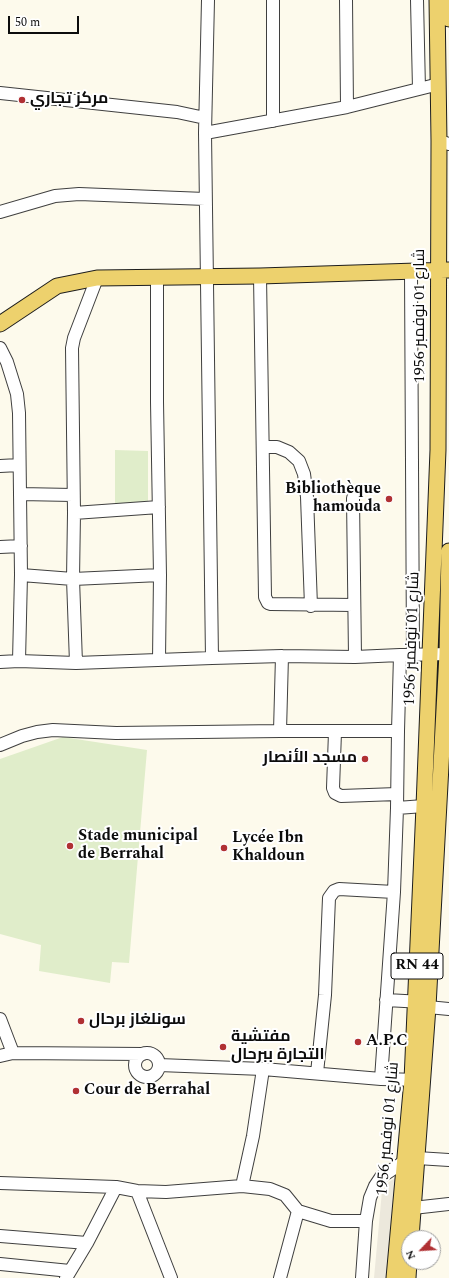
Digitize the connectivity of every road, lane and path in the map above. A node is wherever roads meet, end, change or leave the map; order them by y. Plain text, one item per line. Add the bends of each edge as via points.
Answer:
1 (208, 0) edge
2 (273, 0) edge
3 (346, 0) edge
4 (417, 0) edge
5 (437, 0) edge
6 (449, 0) edge
7 (449, 19) edge
8 (438, 84) junction
9 (419, 89) junction
10 (0, 93) edge
11 (347, 107) junction
12 (205, 118) junction
13 (273, 121) junction
14 (205, 133) junction
15 (444, 143) edge
16 (205, 199) junction
17 (0, 212) edge
18 (444, 270) edge
19 (411, 272) junction
20 (207, 276) junction
21 (260, 276) junction
22 (97, 278) junction
23 (157, 278) junction
24 (0, 324) edge
25 (0, 348) edge
26 (263, 447) junction
27 (19, 465) junction
28 (0, 466) edge
29 (20, 494) junction
30 (73, 495) junction
31 (353, 498) dead end
32 (159, 507) junction
33 (74, 513) junction
34 (0, 546) edge
35 (21, 546) junction
36 (449, 551) edge
37 (21, 575) junction
38 (160, 575) junction
39 (73, 579) junction
40 (354, 605) junction
41 (310, 606) junction
42 (413, 654) junction
43 (430, 654) junction
44 (448, 654) edge
45 (400, 655) junction
46 (282, 656) junction
47 (212, 658) junction
48 (355, 658) junction
49 (159, 660) junction
50 (19, 661) junction
51 (0, 662) edge
52 (76, 663) junction
53 (280, 730) junction
54 (398, 731) junction
55 (334, 732) junction
56 (0, 745) edge
57 (397, 794) junction
58 (424, 806) junction
59 (397, 808) junction
60 (394, 892) junction
61 (386, 1000) junction
62 (424, 1004) junction
63 (449, 1009) edge
64 (0, 1019) edge
65 (13, 1053) junction
66 (143, 1054) junction
67 (0, 1056) edge
68 (160, 1065) junction
69 (263, 1069) junction
70 (317, 1073) junction
71 (381, 1079) junction
72 (417, 1080) junction
73 (411, 1160) junction
74 (449, 1160) edge
75 (0, 1183) edge
76 (242, 1186) junction
77 (116, 1187) junction
78 (137, 1191) junction
79 (449, 1204) edge
80 (413, 1208) junction
81 (298, 1211) junction
82 (366, 1221) junction
83 (412, 1230) edge
84 (0, 1236) edge
85 (87, 1243) junction
86 (0, 1264) edge
87 (68, 1274) edge
88 (171, 1278) edge
89 (280, 1278) edge
90 (362, 1278) edge
91 (394, 1278) edge

1 - 12 street
2 - 13 street
3 - 11 street
4 - 9 street
5 - 8 main road, شارع 01 نوفمبر 1956 / RN 44
6 - 7 main road
8 - 9 street
8 - 15 main road, شارع 01 نوفمبر 1956 / RN 44
9 - 11 street
10 - 12 street via 177,112
11 - 13 street
12 - 14 street
13 - 14 street
14 - 16 street
15 - 18 main road, شارع 01 نوفمبر 1956 / RN 44
16 - 17 street via 79,194 55,196
16 - 20 street
18 - 19 main road
18 - 43 main road, شارع 01 نوفمبر 1956 / RN 44
19 - 21 main road
19 - 42 street
20 - 21 main road
20 - 23 main road
20 - 47 street
21 - 26 street
22 - 23 main road
22 - 24 main road via 57,286
22 - 30 street via 72,348
23 - 32 street
25 - 27 street via 17,394
26 - 41 street via 276,447 289,452 299,461 304,474
26 - 41 street via 265,597 271,604
27 - 28 street
27 - 29 street
29 - 30 street
29 - 35 street
30 - 33 street
31 - 40 street
32 - 33 street
32 - 38 street
33 - 39 street
34 - 35 street
35 - 37 street
36 - 44 main road, شارع 01 نوفمبر 1956 / RN 44
37 - 39 street
37 - 50 street
38 - 39 street
38 - 49 street
39 - 52 street
40 - 41 street
40 - 48 street
42 - 43 street
42 - 45 street
43 - 44 street
43 - 58 main road, شارع 01 نوفمبر 1956 / RN 44
44 - 62 main road, شارع 01 نوفمبر 1956 / RN 44
45 - 48 street
45 - 54 street
46 - 47 street
46 - 48 street
46 - 53 street
47 - 49 street
49 - 52 street
50 - 51 street
50 - 52 street
53 - 55 street
53 - 56 street via 116,733 53,730 22,736
54 - 55 street
54 - 57 street
55 - 57 street via 335,793 341,796
57 - 59 street
58 - 59 street
58 - 62 main road, شارع 01 نوفمبر 1956 / RN 44
59 - 60 street
60 - 61 street
60 - 70 street via 339,889 329,898
61 - 62 street
61 - 71 street
62 - 63 street
62 - 72 main road, شارع 01 نوفمبر 1956 / RN 44
64 - 65 street
65 - 66 street
65 - 67 street
66 - 68 street via 154,1055
66 - 68 street via 135,1062 136,1070 142,1076 154,1076
68 - 69 street
69 - 70 street
69 - 76 street
70 - 71 street
71 - 72 street
72 - 73 main road, شارع 01 نوفمبر 1956 / RN 44
73 - 74 street
73 - 80 main road, شارع 01 نوفمبر 1956 / RN 44
73 - 82 street via 381,1177 370,1198
73 - 91 main road, شارع 01 نوفمبر 1956 / RN 44
75 - 77 street
76 - 78 street via 166,1192
76 - 81 street via 270,1189 285,1195
77 - 78 street
77 - 85 street
78 - 88 street
79 - 80 street
80 - 83 main road, شارع 01 نوفمبر 1956 / RN 44
81 - 82 street via 331,1221
81 - 89 street
82 - 90 street
84 - 85 street
85 - 87 street
86 - 87 street

